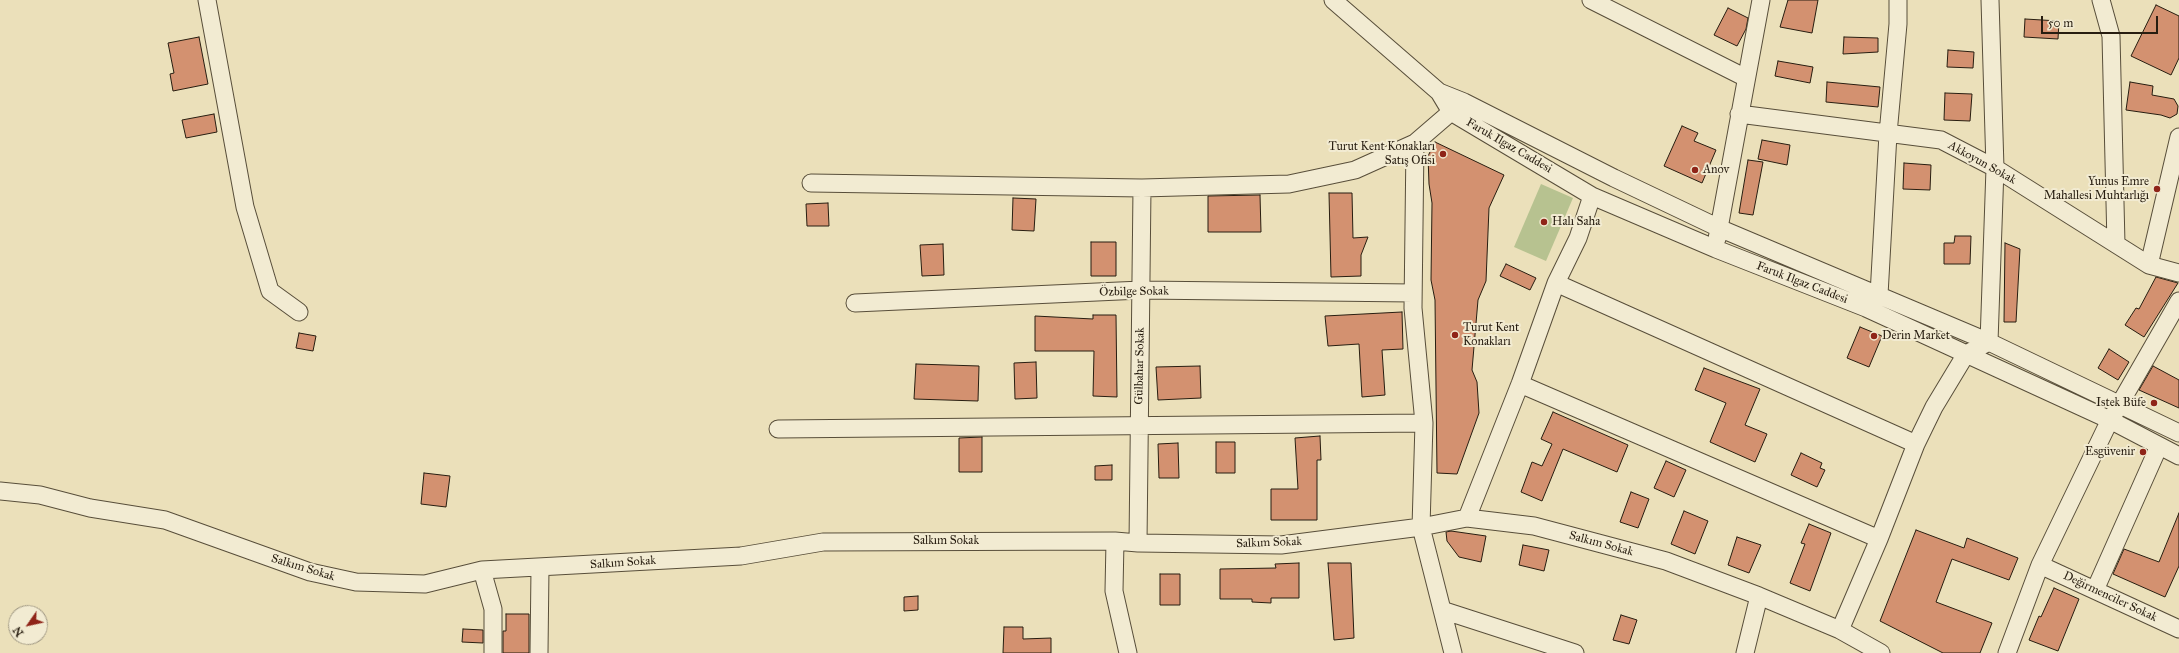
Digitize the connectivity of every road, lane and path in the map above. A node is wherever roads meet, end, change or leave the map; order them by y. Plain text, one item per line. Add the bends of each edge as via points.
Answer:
1 (207, 0) edge
2 (1333, 0) edge
3 (1591, 0) edge
4 (1761, 0) edge
5 (1898, 0) edge
6 (1990, 0) edge
7 (2101, 0) edge
8 (1746, 78) junction
9 (1439, 92) junction
10 (1451, 112) junction
11 (1739, 114) junction
12 (1888, 134) junction
13 (2179, 137) edge
14 (1414, 143) junction
15 (1995, 168) junction
16 (811, 183) dead end
17 (1142, 188) junction
18 (1592, 196) junction
19 (1719, 228) junction
20 (2116, 244) junction
21 (1716, 250) junction
22 (2149, 265) junction
23 (2179, 273) edge
24 (1556, 283) junction
25 (1141, 290) junction
26 (1413, 292) junction
27 (1879, 295) junction
28 (2179, 301) edge
29 (855, 303) dead end
30 (299, 312) dead end
31 (1989, 342) junction
32 (1966, 354) junction
33 (1520, 384) junction
34 (2119, 405) junction
35 (2110, 420) junction
36 (1424, 423) junction
37 (1140, 426) junction
38 (778, 429) dead end
39 (2179, 433) edge
40 (1916, 444) junction
41 (2159, 446) junction
42 (2179, 456) edge
43 (0, 491) edge
44 (1468, 518) junction
45 (1422, 527) junction
46 (1879, 539) junction
47 (1115, 541) junction
48 (1138, 543) junction
49 (2040, 565) junction
50 (540, 568) junction
51 (482, 570) junction
52 (2095, 590) junction
53 (1759, 596) junction
54 (1442, 610) junction
55 (2179, 629) edge
56 (1840, 630) junction
57 (1873, 651) edge
58 (493, 653) edge
59 (539, 653) edge
60 (1128, 653) edge
61 (1453, 653) edge
62 (1575, 653) edge
63 (1745, 653) edge
64 (2007, 653) edge

1 - 30 street via 245,207 270,291
2 - 9 street, Faruk Ilgaz Caddesi
3 - 8 street
4 - 8 street
5 - 12 street
6 - 15 street
7 - 20 street via 2111,36
8 - 11 street
9 - 10 street, Faruk Ilgaz Caddesi
9 - 19 street, Faruk Ilgaz Caddesi
10 - 14 street
10 - 18 street, Faruk Ilgaz Caddesi
11 - 12 street, Akkoyun Sokak
11 - 19 street
12 - 15 street, Akkoyun Sokak via 1941,140
12 - 27 street
13 - 22 street
14 - 17 street via 1355,170 1289,184
14 - 26 street
15 - 20 street, Akkoyun Sokak
15 - 31 street
16 - 17 street
17 - 25 street, Gülbahar Sokak
18 - 21 street, Faruk Ilgaz Caddesi
18 - 24 street via 1578,238
19 - 21 street
19 - 27 street, Faruk Ilgaz Caddesi
20 - 22 street, Akkoyun Sokak
21 - 32 street, Faruk Ilgaz Caddesi via 1866,308
22 - 23 street, Akkoyun Sokak
24 - 33 street
24 - 40 street
25 - 26 street, Özbilge Sokak
25 - 29 street, Özbilge Sokak
25 - 37 street, Gülbahar Sokak
26 - 36 street
27 - 31 street, Faruk Ilgaz Caddesi
28 - 34 street
31 - 32 street
31 - 34 street, Faruk Ilgaz Caddesi
32 - 35 street, Faruk Ilgaz Caddesi
32 - 40 street via 1934,407
33 - 44 street
33 - 46 street
34 - 35 street
34 - 39 street, Faruk Ilgaz Caddesi
35 - 41 street, Faruk Ilgaz Caddesi
35 - 49 street
36 - 37 street
36 - 45 street
37 - 38 street
37 - 48 street, Gülbahar Sokak
40 - 46 street
41 - 42 street, Faruk Ilgaz Caddesi
41 - 52 street
43 - 51 street, Salkım Sokak via 40,495 90,508 165,520 310,572 356,582 425,584
44 - 45 street, Salkım Sokak
44 - 53 street, Salkım Sokak via 1534,526 1666,561
45 - 48 street, Salkım Sokak via 1281,545
45 - 54 street
46 - 56 street
47 - 48 street, Salkım Sokak
47 - 50 street, Salkım Sokak via 823,542 741,556
47 - 60 street via 1114,591
49 - 52 street, Değirmenciler Sokak
49 - 64 street
50 - 51 street, Salkım Sokak
50 - 59 street
51 - 58 street via 493,609
52 - 55 street, Değirmenciler Sokak
53 - 56 street, Salkım Sokak
53 - 63 street
54 - 61 street
54 - 62 street
56 - 57 street, Salkım Sokak

